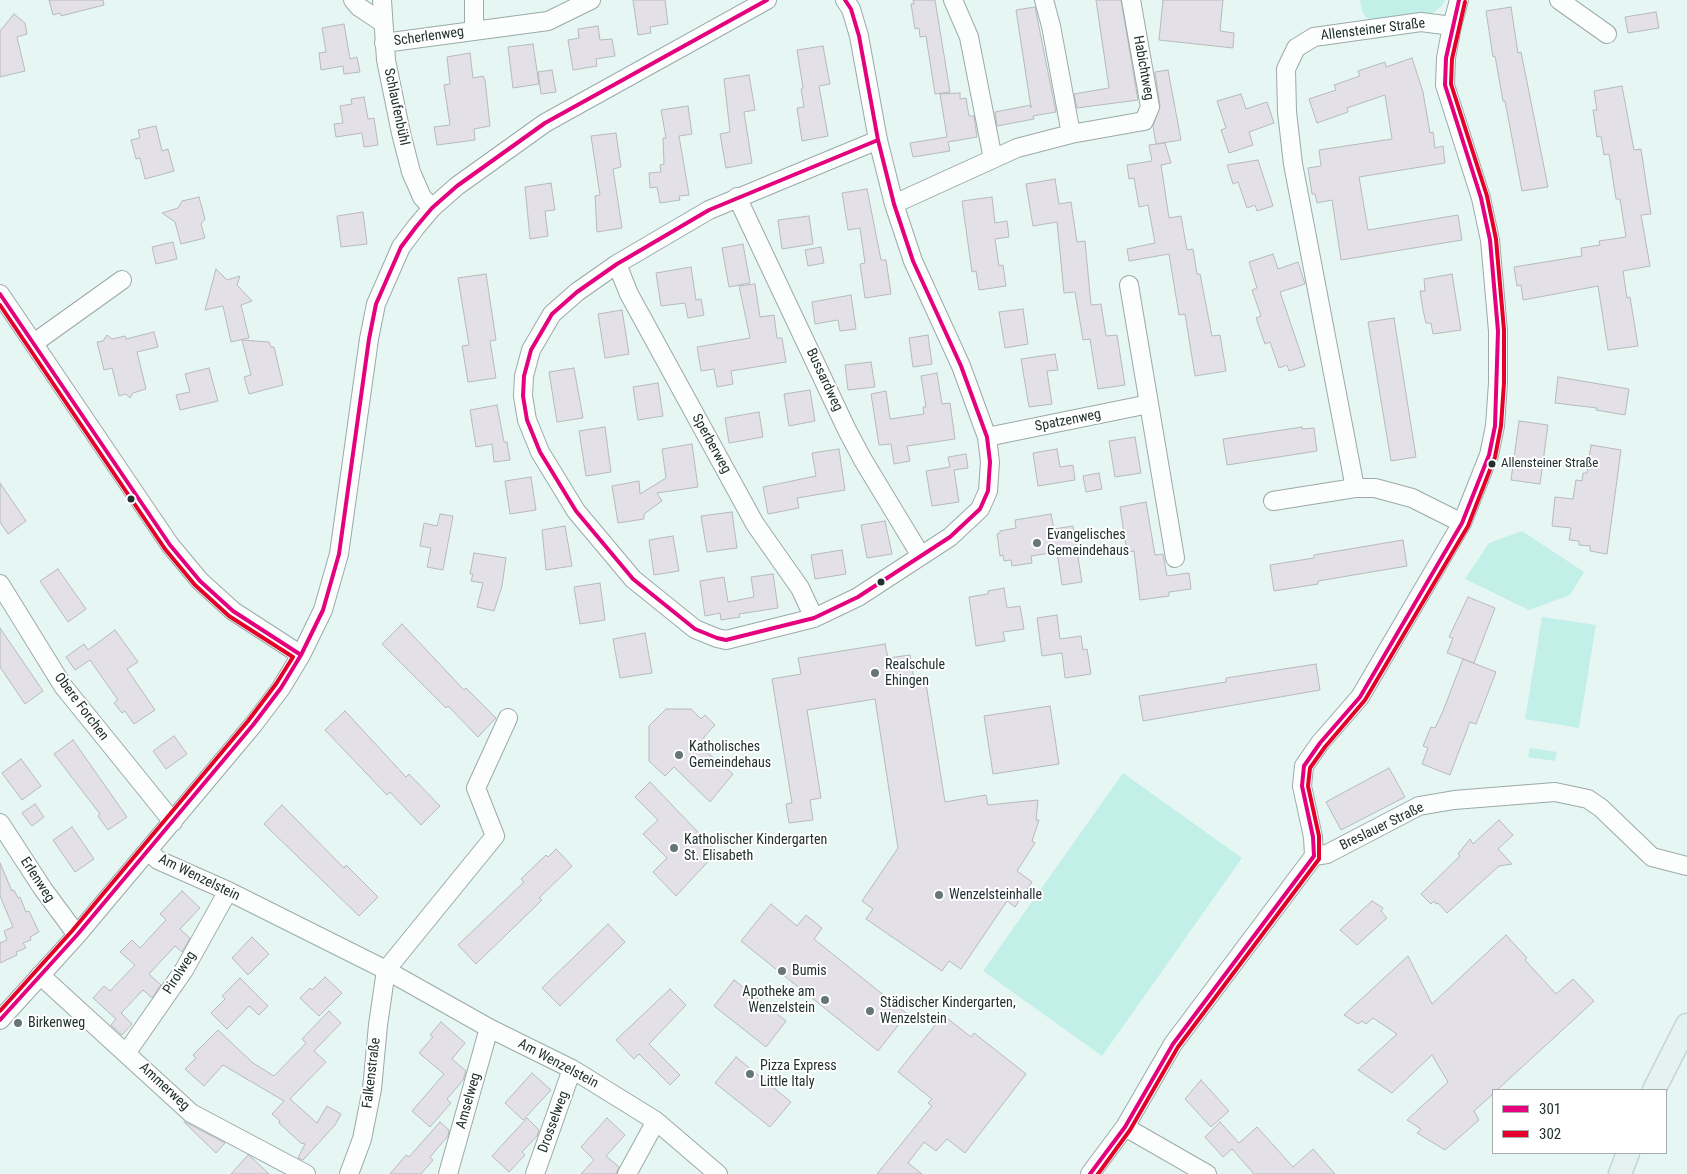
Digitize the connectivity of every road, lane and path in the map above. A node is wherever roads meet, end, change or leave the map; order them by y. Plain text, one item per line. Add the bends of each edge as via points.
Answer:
1 (353, 0) edge
2 (382, 0) edge
3 (474, 0) edge
4 (591, 0) edge
5 (767, 0) edge
6 (845, 0) edge
7 (954, 0) edge
8 (1044, 0) edge
9 (1131, 0) edge
10 (1460, 0) edge
11 (1559, 0) edge
12 (383, 23) junction
13 (1452, 26) junction
14 (474, 31) junction
15 (1608, 34) dead end
16 (384, 43) junction
17 (1071, 134) junction
18 (878, 140) junction
19 (993, 159) junction
20 (737, 197) junction
21 (894, 204) junction
22 (432, 208) junction
23 (617, 264) junction
24 (122, 280) dead end
25 (1129, 285) dead end
26 (0, 294) edge
27 (34, 343) junction
28 (1149, 404) junction
29 (987, 437) junction
30 (1354, 488) junction
31 (1273, 501) dead end
32 (1462, 523) junction
33 (921, 556) junction
34 (1175, 558) dead end
35 (0, 584) edge
36 (814, 618) junction
37 (301, 655) junction
38 (508, 718) dead end
39 (172, 822) junction
40 (0, 823) edge
41 (148, 850) junction
42 (1314, 856) junction
43 (1687, 866) edge
44 (228, 891) junction
45 (77, 935) junction
46 (386, 970) junction
47 (40, 975) junction
48 (0, 1020) edge
49 (1687, 1025) edge
50 (489, 1028) junction
51 (127, 1052) junction
52 (572, 1069) junction
53 (1655, 1089) edge
54 (656, 1121) junction
55 (1125, 1127) junction
56 (1628, 1154) edge
57 (306, 1174) edge
58 (349, 1174) edge
59 (448, 1174) edge
60 (535, 1174) edge
61 (627, 1174) edge
62 (718, 1174) edge
63 (1090, 1174) edge
64 (1207, 1174) edge
65 (1620, 1174) edge

1 - 12 street
2 - 12 street, Schlaufenbühl
3 - 14 street, Scherlenweg
4 - 14 street, Scherlenweg via 548,21
5 - 22 street via 546,123 484,165
6 - 18 street via 859,36
7 - 19 street via 969,37
8 - 17 street
9 - 17 street, Habichtweg via 1150,106 1144,121
10 - 13 street
11 - 15 street
12 - 16 street, Schlaufenbühl
13 - 30 street, Allensteiner Straße via 1421,22 1314,38 1296,48 1286,69 1293,164
13 - 32 street via 1445,85 1487,221 1498,331 1495,426 1489,455
14 - 16 street, Scherlenweg
16 - 22 street, Schlaufenbühl via 411,172 422,197
17 - 19 street, Habichtweg via 1017,148
18 - 20 street
18 - 21 street
19 - 21 street, Habichtweg
20 - 23 street
20 - 33 street, Bussardweg via 862,460
21 - 29 street via 913,261 961,366
22 - 37 street via 401,247 376,304 339,554 323,610
23 - 36 street, Sperberweg via 629,294 755,524 800,588
23 - 36 street via 552,314 531,350 523,396 527,420 540,452 576,511 633,579 695,629 726,640
24 - 27 street
25 - 28 street
26 - 27 street
27 - 37 street via 170,545 200,582 233,611
28 - 29 street, Spatzenweg
28 - 34 street
29 - 33 street via 990,475 988,491 980,508 950,537
30 - 31 street
30 - 32 street via 1374,488 1412,498
32 - 42 street via 1360,697 1304,766 1302,786
33 - 36 street via 879,585
35 - 39 street, Obere Forchen via 63,686
37 - 39 street via 253,725
38 - 46 street via 476,788 494,836
39 - 41 street
40 - 45 street, Erlenweg
41 - 44 street, Am Wenzelstein via 158,860
41 - 45 street
42 - 43 street, Breslauer Straße via 1327,854 1419,806 1539,792 1588,800 1601,808 1652,857
42 - 55 street via 1173,1044
44 - 46 street, Am Wenzelstein
44 - 51 street, Pirolweg via 184,970
45 - 47 street
46 - 50 street, Am Wenzelstein
46 - 58 street, Falkenstraße via 372,1089 362,1139
47 - 48 street
47 - 51 street, Ammerweg
49 - 53 main road
50 - 52 street, Am Wenzelstein
50 - 59 street, Amselweg
51 - 57 street, Ammerweg via 191,1113
52 - 54 street, Am Wenzelstein
52 - 60 street, Drosselweg
54 - 61 street
54 - 62 street, Am Wenzelstein
55 - 63 street
55 - 64 street
56 - 65 main road

